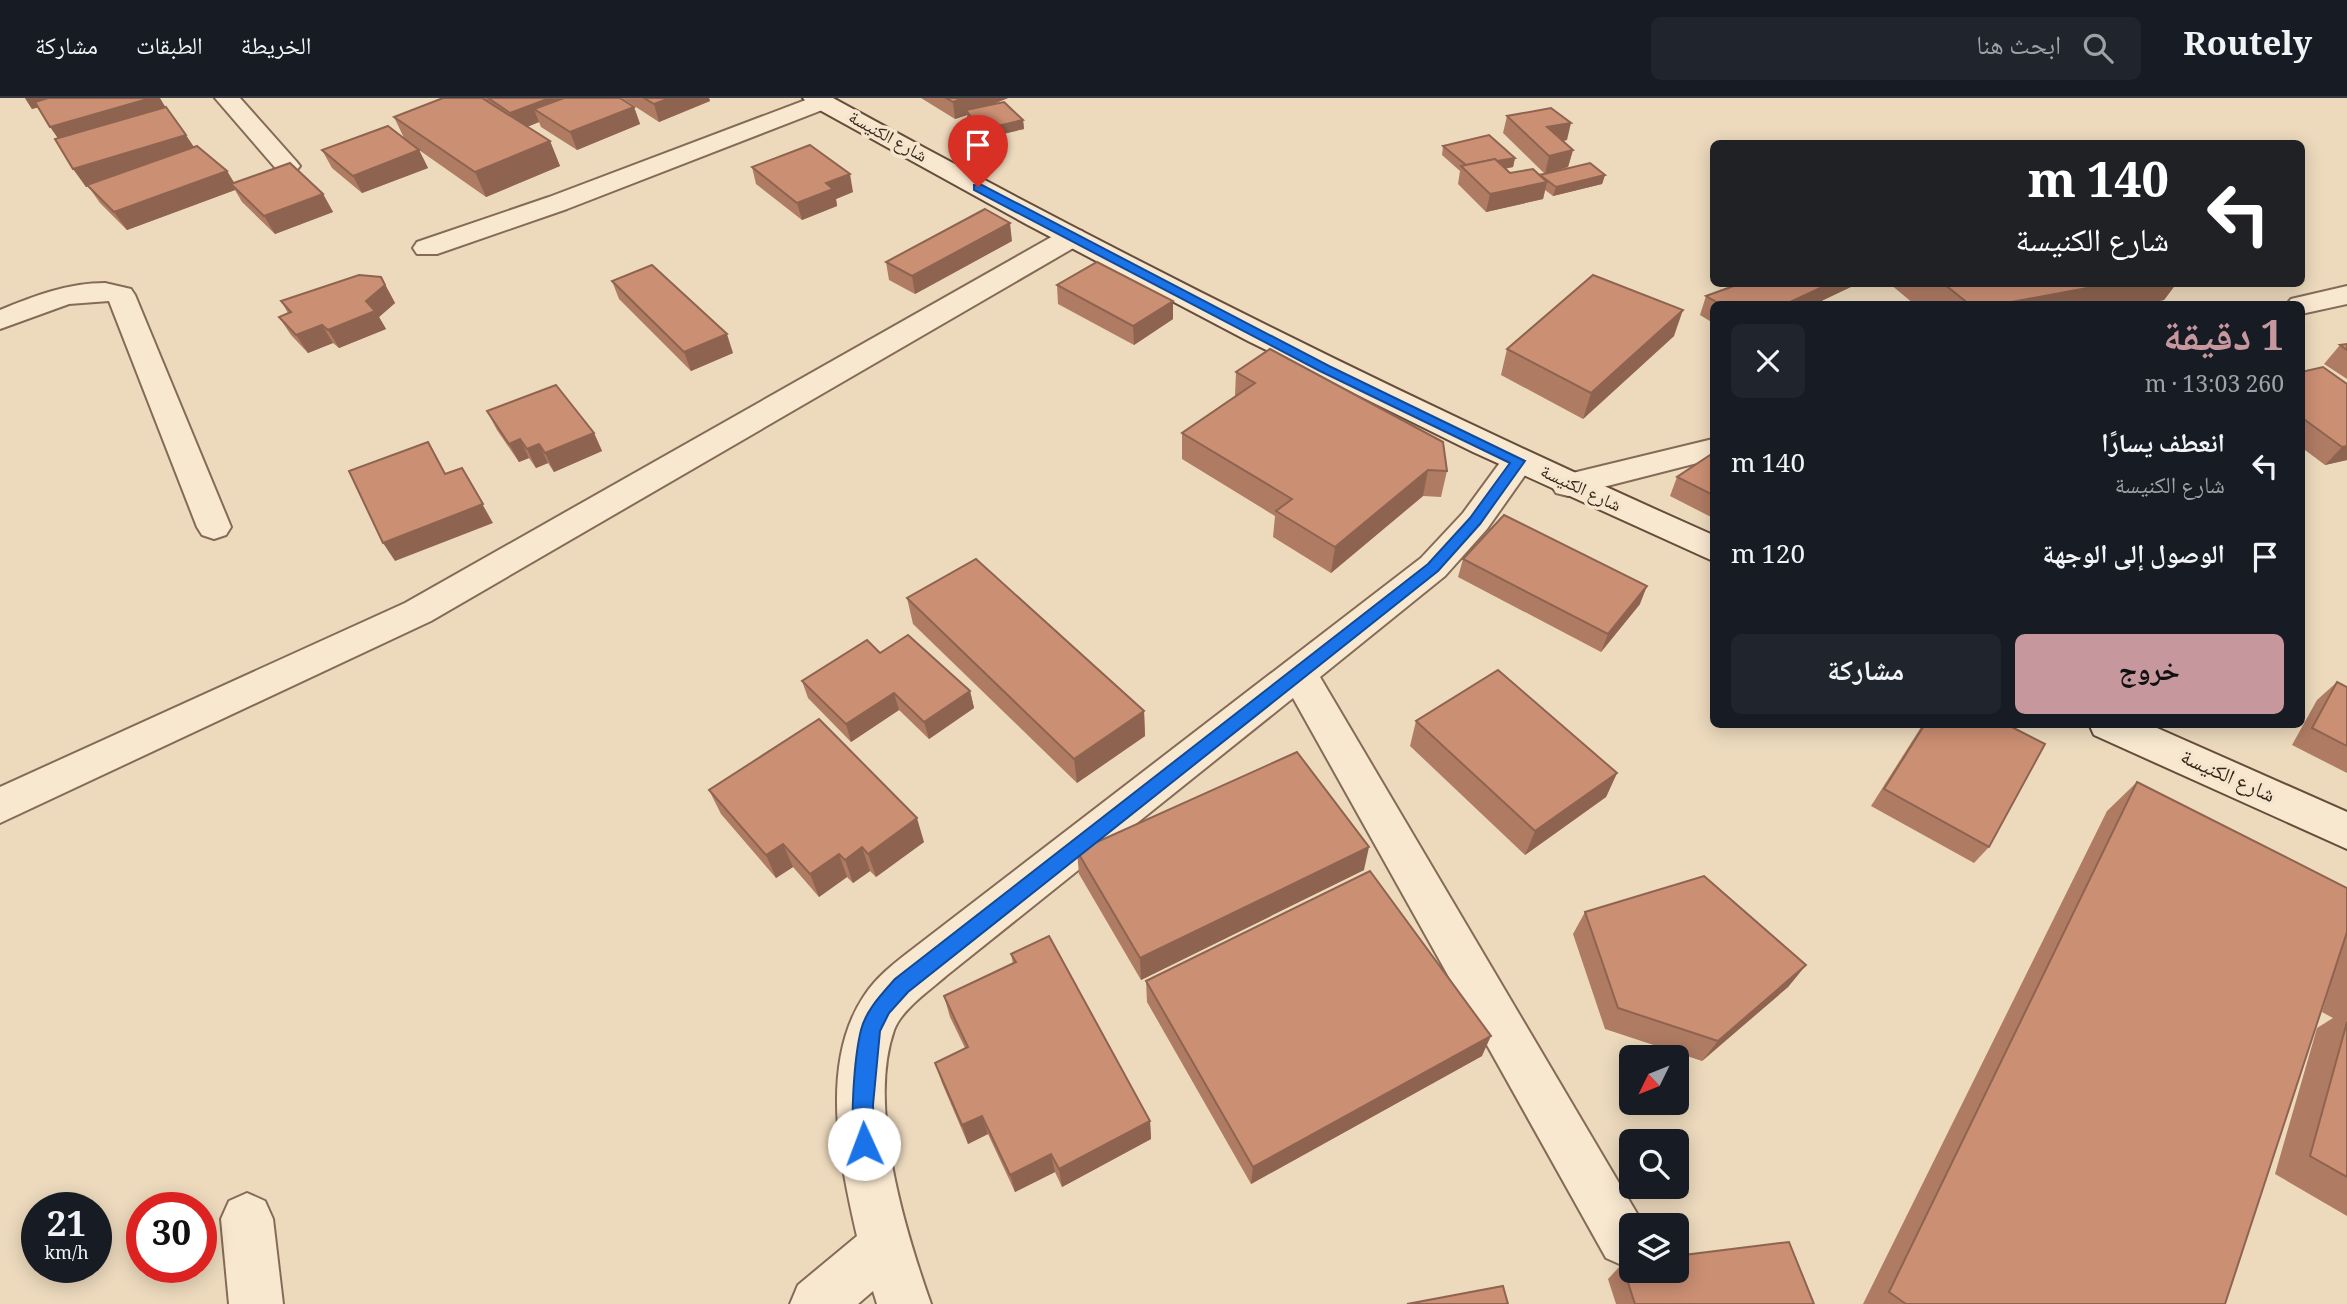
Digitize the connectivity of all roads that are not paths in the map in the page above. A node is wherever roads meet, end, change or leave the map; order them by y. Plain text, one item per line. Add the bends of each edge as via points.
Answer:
1 (227, 98) edge
2 (818, 100) edge
3 (287, 166) edge
4 (1072, 237) junction
5 (426, 248) dead end
6 (2347, 295) edge
7 (2305, 304) edge
8 (0, 320) edge
9 (1710, 450) edge
10 (1518, 461) junction
11 (1568, 485) junction
12 (214, 527) dead end
13 (1710, 548) edge
14 (1298, 673) junction
15 (2117, 728) edge
16 (0, 806) edge
17 (2347, 831) edge
18 (247, 1219) dead end
19 (1619, 1231) edge
20 (884, 1248) junction
21 (256, 1304) edge
22 (817, 1304) edge
23 (904, 1304) edge

1 - 3 street
2 - 4 street, شارع الكنيسة
2 - 5 street via 558,203
4 - 10 street, شارع الكنيسة via 1325,369
4 - 16 street via 418,612
6 - 7 street
8 - 12 street via 83,291 101,289 121,295
9 - 11 street
10 - 11 street, شارع الكنيسة
10 - 14 street via 1475,521 1433,567
11 - 13 street, شارع الكنيسة
14 - 19 street
14 - 20 street via 930,962 883,1007 871,1030 863,1105 864,1144
15 - 17 street, شارع الكنيسة
18 - 21 street
20 - 22 street
20 - 23 street

